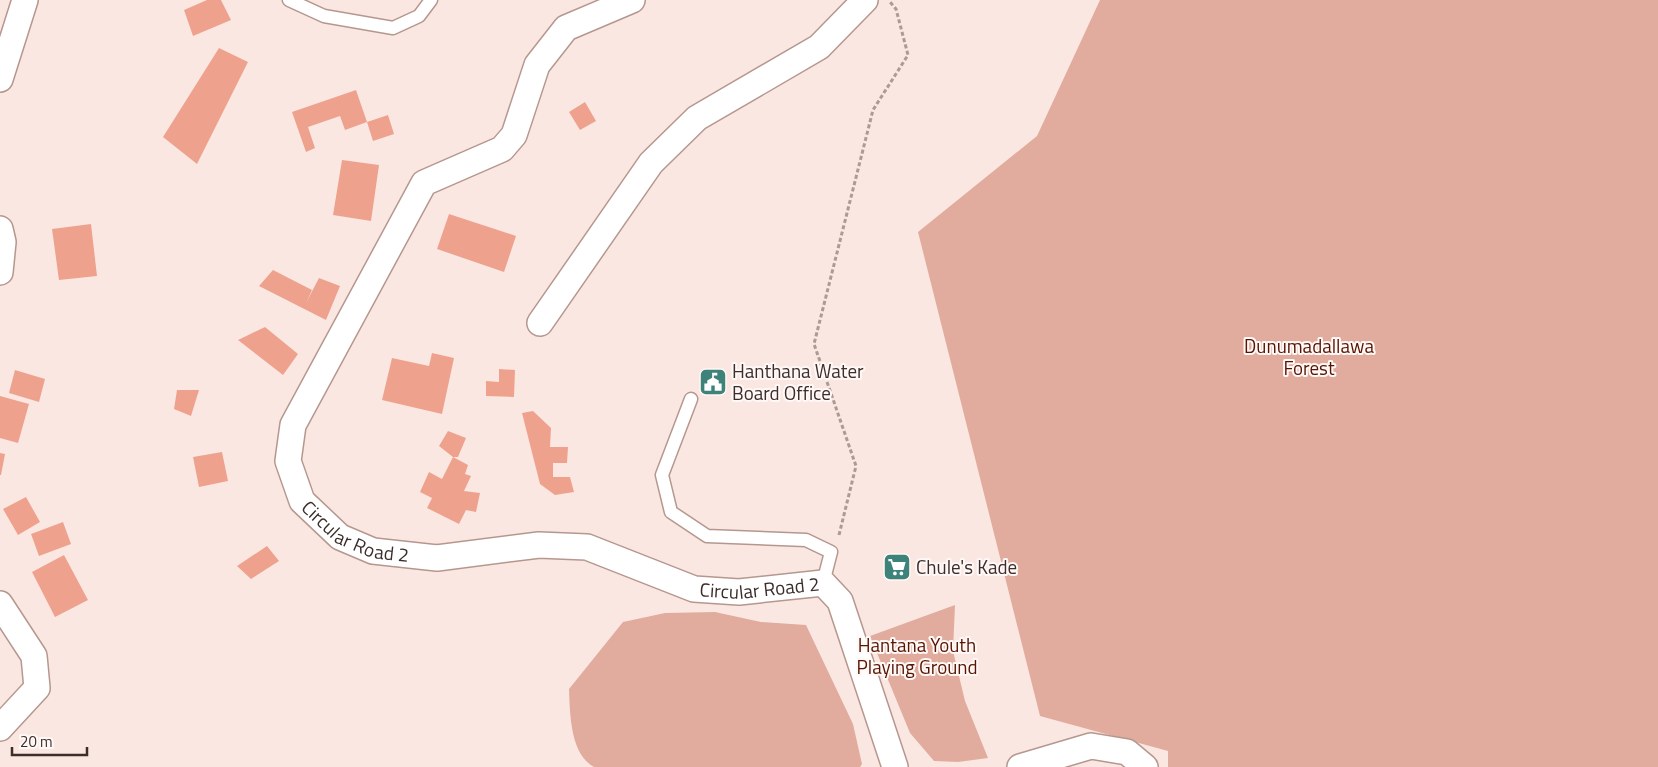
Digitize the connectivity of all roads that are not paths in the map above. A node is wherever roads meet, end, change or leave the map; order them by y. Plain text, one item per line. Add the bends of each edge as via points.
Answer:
1 (25, 0) edge
2 (289, 0) edge
3 (431, 0) edge
4 (632, 0) edge
5 (865, 0) edge
6 (0, 79) edge
7 (0, 229) edge
8 (0, 272) edge
9 (540, 323) dead end
10 (691, 399) dead end
11 (823, 583) junction
12 (0, 604) edge
13 (0, 728) edge
14 (895, 767) edge
15 (1020, 767) edge
16 (1145, 767) edge

1 - 6 street
2 - 3 lane via 324,16 393,28 419,16
4 - 11 street, Circular Road 2 via 566,28 537,65 514,135 502,149 424,183 293,425 288,461 302,502 340,537 373,551 437,558 539,545 587,547 694,588 739,592
5 - 9 street via 819,47 697,118 651,162
7 - 8 street via 3,242
10 - 11 lane via 662,475 671,512 707,536 806,540 831,552
11 - 14 street, Circular Road 2 via 840,602
12 - 13 street via 34,656 37,688
15 - 16 street via 1091,746 1127,752

